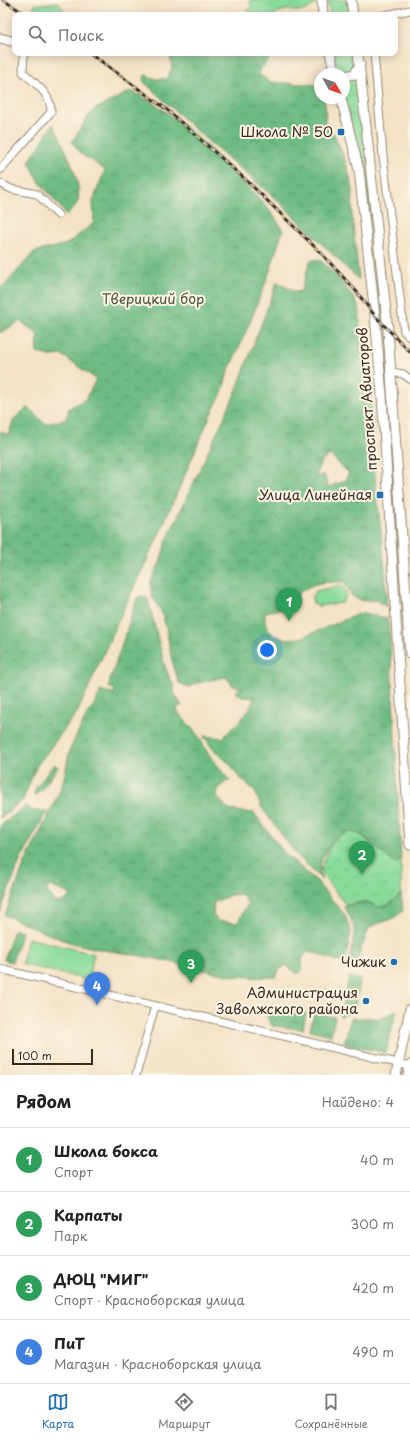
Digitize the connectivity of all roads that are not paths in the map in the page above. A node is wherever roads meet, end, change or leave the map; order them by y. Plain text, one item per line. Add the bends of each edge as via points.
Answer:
1 (322, 0) edge
2 (351, 0) edge
3 (410, 10) edge
4 (323, 12) edge
5 (353, 12) edge
6 (398, 12) edge
7 (0, 38) edge
8 (12, 41) edge
9 (24, 56) edge
10 (331, 56) edge
11 (359, 56) edge
12 (374, 56) edge
13 (360, 64) junction
14 (334, 68) edge
15 (350, 75) edge
16 (342, 104) edge
17 (0, 170) edge
18 (0, 183) edge
19 (58, 215) dead end
20 (410, 337) edge
21 (391, 372) junction
22 (410, 378) edge
23 (410, 386) edge
24 (410, 654) edge
25 (410, 845) edge
26 (0, 969) edge
27 (155, 1006) junction
28 (410, 1009) edge
29 (398, 1064) junction
30 (410, 1066) edge
31 (136, 1075) edge
32 (396, 1075) edge
33 (408, 1075) edge

1 - 4 main road
2 - 5 main road
3 - 6 street
7 - 8 main road
9 - 17 street via 24,72 47,94 51,112
10 - 14 main road
11 - 13 main road, проспект Авиаторов
12 - 20 street via 383,156 404,330
13 - 15 main road via 355,74
13 - 21 main road, проспект Авиаторов via 378,222
16 - 25 main road, проспект Авиаторов via 359,170 375,316
18 - 19 street via 11,190 37,194
21 - 22 street
21 - 24 main road, проспект Авиаторов
22 - 23 street
26 - 27 street
27 - 29 street
27 - 31 street
28 - 29 main road
29 - 30 street
29 - 32 main road
30 - 33 main road

